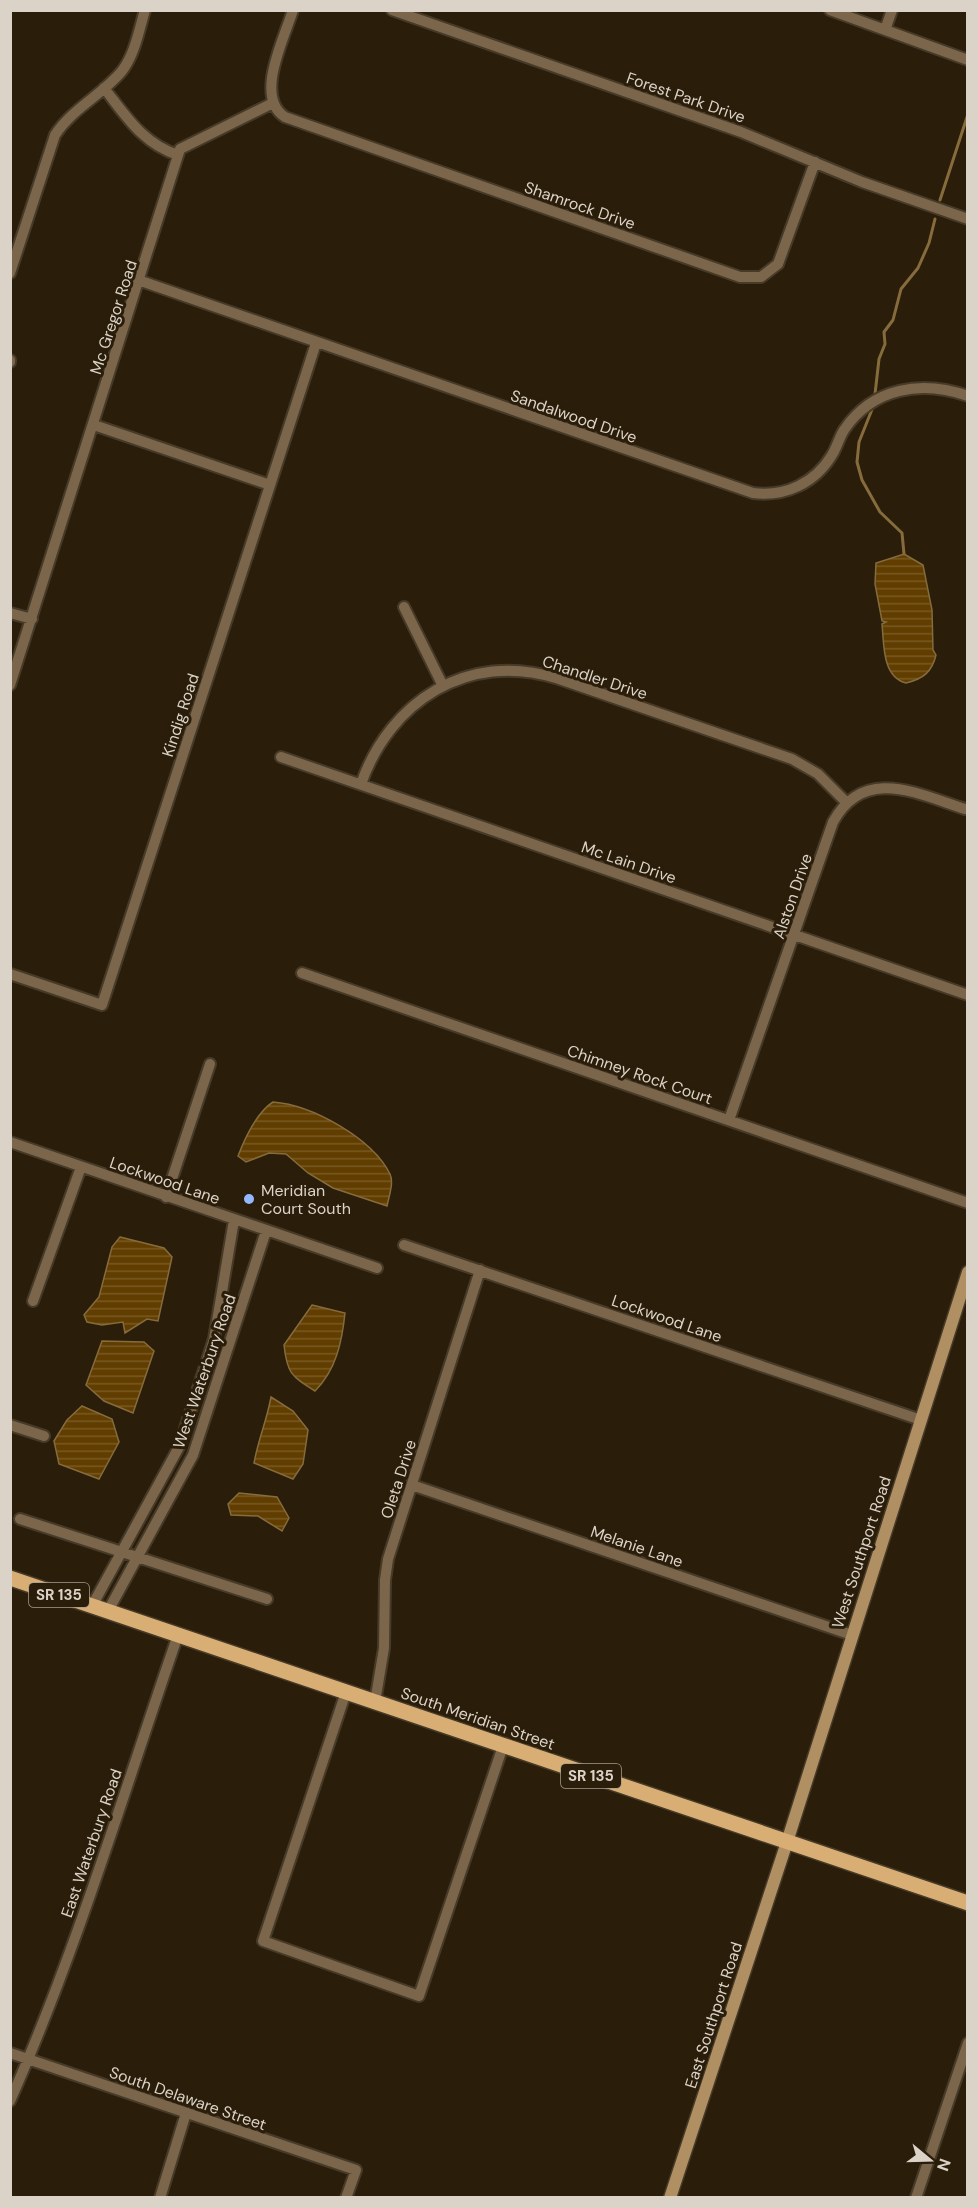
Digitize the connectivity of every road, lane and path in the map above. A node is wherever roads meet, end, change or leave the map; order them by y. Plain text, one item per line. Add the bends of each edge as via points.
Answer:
1 (145, 10) edge
2 (293, 10) edge
3 (392, 10) edge
4 (830, 10) edge
5 (892, 10) edge
6 (885, 30) junction
7 (968, 60) edge
8 (104, 88) junction
9 (273, 103) junction
10 (178, 155) junction
11 (815, 162) junction
12 (968, 219) edge
13 (10, 273) edge
14 (141, 280) junction
15 (316, 343) junction
16 (968, 396) edge
17 (94, 425) junction
18 (270, 485) junction
19 (404, 607) dead end
20 (10, 613) edge
21 (32, 620) junction
22 (10, 685) edge
23 (443, 686) junction
24 (281, 757) dead end
25 (361, 784) junction
26 (847, 803) junction
27 (965, 809) dead end
28 (794, 935) junction
29 (302, 973) dead end
30 (10, 974) edge
31 (968, 995) edge
32 (210, 1064) dead end
33 (729, 1120) junction
34 (10, 1142) edge
35 (81, 1167) junction
36 (166, 1197) junction
37 (968, 1203) edge
38 (234, 1220) junction
39 (266, 1231) junction
40 (404, 1245) dead end
41 (378, 1268) dead end
42 (480, 1270) junction
43 (968, 1272) edge
44 (33, 1300) dead end
45 (921, 1420) junction
46 (10, 1425) edge
47 (44, 1436) dead end
48 (412, 1485) junction
49 (20, 1519) dead end
50 (122, 1551) junction
51 (138, 1557) junction
52 (10, 1578) edge
53 (267, 1599) dead end
54 (92, 1606) junction
55 (108, 1611) junction
56 (178, 1635) junction
57 (852, 1635) junction
58 (346, 1692) junction
59 (375, 1702) junction
60 (503, 1746) junction
61 (787, 1842) junction
62 (968, 1904) edge
63 (968, 2043) edge
64 (10, 2053) edge
65 (29, 2060) junction
66 (10, 2101) edge
67 (186, 2113) junction
68 (160, 2198) edge
69 (346, 2198) edge
70 (670, 2198) edge
71 (916, 2198) edge

1 - 8 street via 132,54 122,71
2 - 9 street via 270,83
3 - 11 street, Forest Park Drive via 741,132
4 - 6 street
5 - 6 street
6 - 7 street
8 - 10 street via 143,137
8 - 13 street via 67,117 55,135
9 - 10 street via 180,149
9 - 11 street, Shamrock Drive via 288,118 748,278 765,275 778,264
10 - 14 street, Mc Gregor Road
11 - 12 street, Forest Park Drive
14 - 15 street, Sandalwood Drive
14 - 17 street, Mc Gregor Road
15 - 16 street, Sandalwood Drive via 758,493 783,492 814,477 831,458 857,415 888,394 929,387
15 - 18 street, Kindig Road
17 - 18 street
17 - 21 street, Mc Gregor Road
18 - 30 street, Kindig Road via 102,1005
19 - 23 street
20 - 21 street
21 - 22 street, Mc Gregor Road
23 - 25 street, Chandler Drive via 417,701 399,718 380,741
23 - 26 street, Chandler Drive via 495,671 524,671 552,677 792,759 821,777
24 - 25 street, Mc Lain Drive
25 - 28 street, Mc Lain Drive
26 - 27 street via 865,792 891,787
26 - 28 street, Alston Drive via 833,822
28 - 31 street, Mc Lain Drive
28 - 33 street, Alston Drive
29 - 33 street, Chimney Rock Court
32 - 36 street
33 - 37 street, Chimney Rock Court
34 - 35 street, Lockwood Lane
35 - 36 street, Lockwood Lane
35 - 44 street
36 - 38 street, Lockwood Lane
38 - 39 street, Lockwood Lane
38 - 50 street, West Waterbury Road via 214,1339 179,1447
39 - 41 street, Lockwood Lane
39 - 51 street, West Waterbury Road via 193,1455
40 - 42 street, Lockwood Lane
42 - 45 street, Lockwood Lane
42 - 48 street, Oleta Drive
43 - 45 main road, West Southport Road
45 - 57 main road, West Southport Road
46 - 47 street
48 - 57 street, Melanie Lane
48 - 59 street, Oleta Drive via 386,1572 384,1648
49 - 50 street
50 - 51 street
50 - 54 street, West Waterbury Road
51 - 53 street
51 - 55 street, West Waterbury Road
52 - 54 main road, South Meridian Street / SR 135
54 - 55 main road, South Meridian Street / SR 135
55 - 56 main road, South Meridian Street / SR 135
56 - 58 main road, South Meridian Street / SR 135
56 - 65 street, East Waterbury Road
57 - 61 main road, West Southport Road
58 - 59 main road, South Meridian Street / SR 135
58 - 60 street via 262,1941 420,1996
59 - 60 main road, South Meridian Street / SR 135
60 - 61 main road, South Meridian Street / SR 135
61 - 62 main road, South Meridian Street / SR 135
61 - 70 main road, East Southport Road
63 - 71 street
64 - 65 street, South Delaware Street
65 - 66 street, East Waterbury Road
65 - 67 street, South Delaware Street
67 - 68 street
67 - 69 street, South Delaware Street via 356,2170

